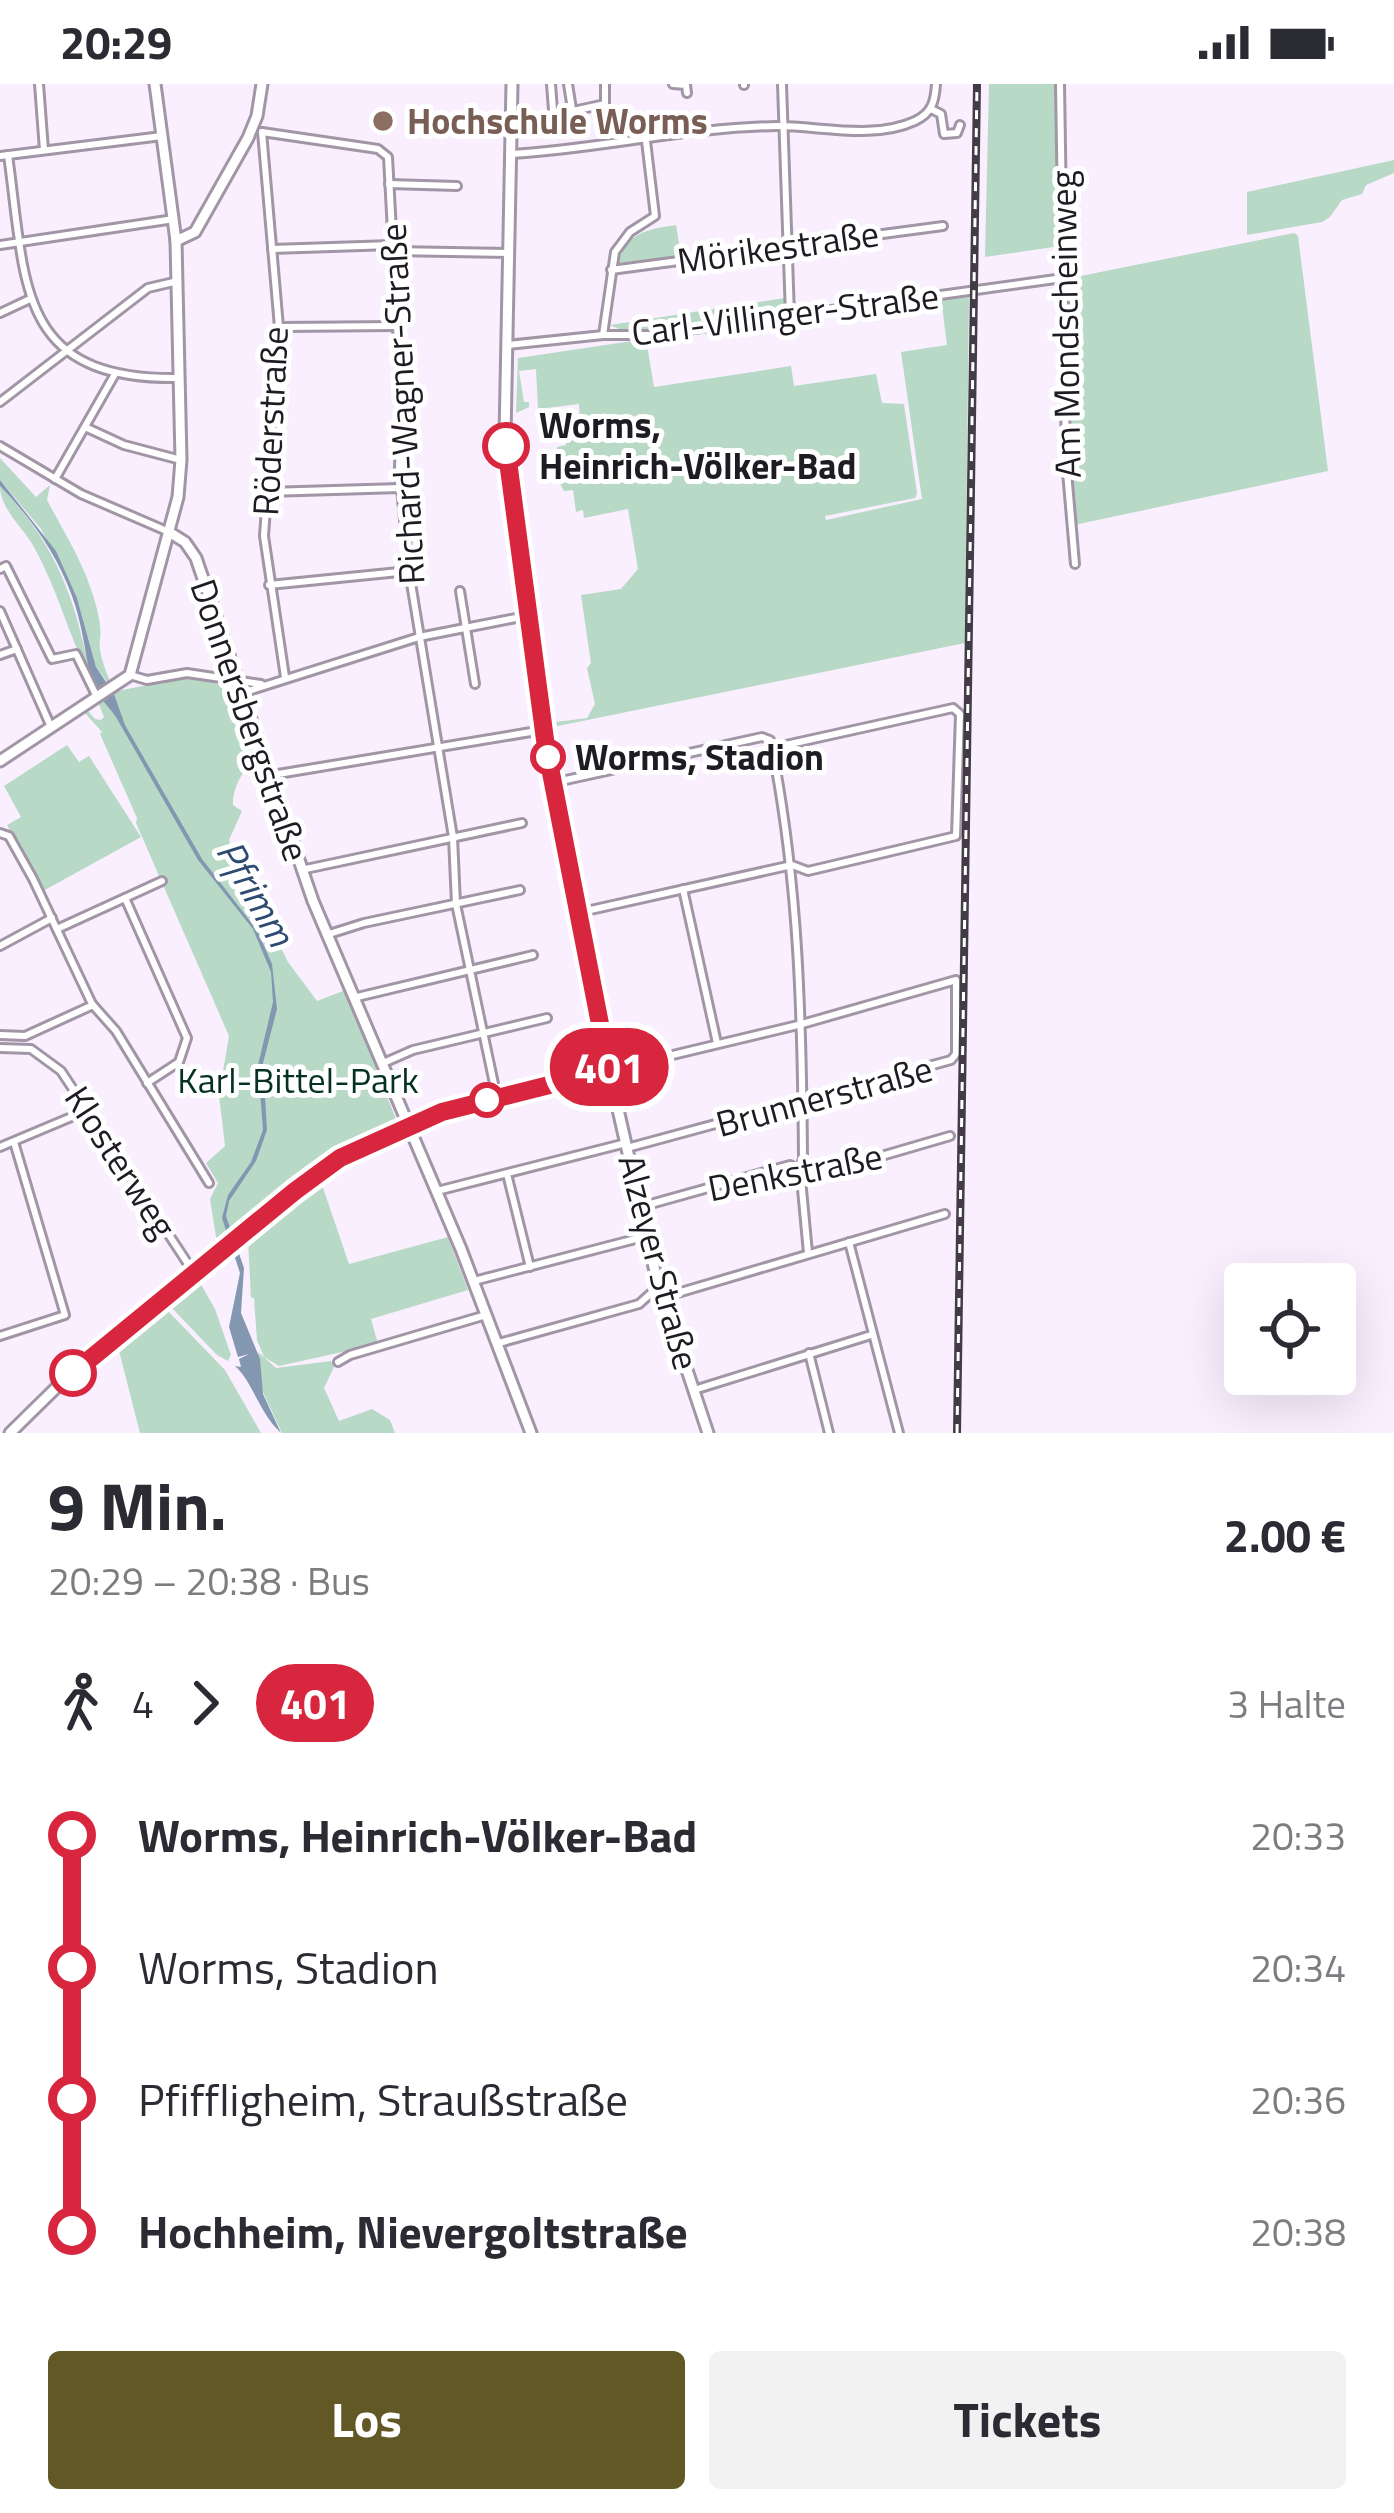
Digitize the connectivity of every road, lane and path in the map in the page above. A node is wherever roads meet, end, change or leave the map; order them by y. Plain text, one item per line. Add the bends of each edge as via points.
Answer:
1 (39, 84) edge
2 (155, 84) edge
3 (262, 84) edge
4 (551, 84) edge
5 (568, 84) edge
6 (605, 84) edge
7 (672, 84) edge
8 (782, 84) edge
9 (936, 84) edge
10 (1060, 84) edge
11 (514, 86) edge
12 (687, 93) dead end
13 (670, 94) dead end
14 (572, 109) junction
15 (931, 109) junction
16 (960, 125) dead end
17 (783, 126) junction
18 (259, 128) junction
19 (162, 136) junction
20 (646, 141) junction
21 (44, 150) junction
22 (240, 154) junction
23 (511, 154) junction
24 (4, 155) edge
25 (265, 163) junction
26 (388, 184) junction
27 (458, 186) dead end
28 (174, 219) junction
29 (943, 226) dead end
30 (176, 241) junction
31 (20, 242) junction
32 (0, 245) edge
33 (785, 247) junction
34 (392, 248) junction
35 (272, 249) junction
36 (509, 253) junction
37 (611, 271) junction
38 (1063, 278) junction
39 (178, 281) junction
40 (30, 299) junction
41 (0, 314) edge
42 (790, 316) junction
43 (397, 326) junction
44 (279, 327) junction
45 (603, 335) junction
46 (507, 345) junction
47 (67, 351) junction
48 (115, 374) junction
49 (179, 378) junction
50 (0, 402) edge
51 (86, 427) junction
52 (0, 446) edge
53 (181, 460) junction
54 (55, 479) junction
55 (401, 488) junction
56 (265, 492) junction
57 (170, 532) junction
58 (1075, 564) dead end
59 (0, 568) edge
60 (409, 571) junction
61 (269, 585) junction
62 (460, 591) dead end
63 (0, 611) edge
64 (526, 616) junction
65 (465, 627) junction
66 (419, 637) junction
67 (17, 649) junction
68 (0, 655) edge
69 (130, 675) junction
70 (285, 677) junction
71 (238, 679) junction
72 (268, 683) junction
73 (475, 684) dead end
74 (242, 693) junction
75 (97, 696) junction
76 (51, 727) junction
77 (544, 730) junction
78 (437, 748) junction
79 (772, 748) junction
80 (0, 761) edge
81 (268, 776) junction
82 (552, 783) junction
83 (522, 823) dead end
84 (0, 833) edge
85 (453, 837) junction
86 (792, 865) junction
87 (301, 870) junction
88 (161, 881) dead end
89 (683, 889) junction
90 (520, 890) dead end
91 (125, 898) junction
92 (456, 904) junction
93 (577, 913) junction
94 (52, 918) junction
95 (57, 929) junction
96 (326, 935) junction
97 (0, 946) edge
98 (533, 955) dead end
99 (469, 971) junction
100 (353, 998) junction
101 (93, 1005) junction
102 (547, 1018) dead end
103 (802, 1024) junction
104 (40, 1030) junction
105 (483, 1034) junction
106 (0, 1035) edge
107 (717, 1043) junction
108 (0, 1048) edge
109 (42, 1054) junction
110 (381, 1064) junction
111 (609, 1070) junction
112 (147, 1083) junction
113 (497, 1097) junction
114 (803, 1102) junction
115 (88, 1110) junction
116 (408, 1126) junction
117 (950, 1136) dead end
118 (14, 1142) junction
119 (626, 1146) junction
120 (0, 1147) edge
121 (800, 1168) junction
122 (507, 1174) junction
123 (208, 1183) dead end
124 (436, 1192) junction
125 (640, 1207) junction
126 (944, 1214) dead end
127 (647, 1236) junction
128 (849, 1242) junction
129 (808, 1253) junction
130 (530, 1267) junction
131 (194, 1273) junction
132 (474, 1281) junction
133 (662, 1292) junction
134 (486, 1316) junction
135 (1, 1333) edge
136 (871, 1335) junction
137 (495, 1344) junction
138 (809, 1353) junction
139 (338, 1362) dead end
140 (694, 1390) junction
141 (10, 1433) edge
142 (531, 1433) edge
143 (708, 1433) edge
144 (829, 1433) edge
145 (899, 1433) edge

1 - 21 street
2 - 19 street
3 - 18 street
4 - 14 street via 554,112
5 - 14 street
6 - 14 street via 605,104
7 - 12 street via 686,85
7 - 13 street
8 - 17 street
9 - 15 street
10 - 38 street, Am Mondscheinweg
11 - 23 street, Alzeyer Straße
15 - 16 street via 941,114 944,134
15 - 17 street via 910,123 877,128
17 - 20 street
17 - 33 street
18 - 22 street
18 - 25 street, Röderstraße
18 - 26 street, Richard-Wagner-Straße via 378,149 387,154
19 - 21 street
19 - 28 street
20 - 23 street
20 - 37 street via 655,216 623,240
21 - 24 street
22 - 25 street
22 - 30 street via 195,232
23 - 36 street, Alzeyer Straße
24 - 31 street
25 - 35 street, Röderstraße
26 - 27 street, Richard-Wagner-Straße
26 - 34 street, Richard-Wagner-Straße
28 - 30 street
28 - 31 street
29 - 33 street, Mörikestraße
30 - 39 street
31 - 32 street
31 - 40 street
33 - 37 street, Mörikestraße
33 - 42 street
34 - 35 street
34 - 36 street
34 - 43 street, Richard-Wagner-Straße
35 - 44 street, Röderstraße
36 - 46 street, Alzeyer Straße
37 - 45 street
38 - 42 street, Carl-Villinger-Straße
38 - 58 street, Am Mondscheinweg
39 - 47 street via 148,288
39 - 49 street
40 - 41 street
40 - 47 street
42 - 45 street, Carl-Villinger-Straße
43 - 44 street
43 - 55 street, Richard-Wagner-Straße
44 - 56 street, Röderstraße
45 - 46 street, Carl-Villinger-Straße
46 - 64 street, Alzeyer Straße via 505,436
47 - 48 street
47 - 50 street
48 - 49 street
48 - 51 street
49 - 53 street
51 - 53 street
51 - 54 street
52 - 54 street
53 - 57 street
54 - 57 street
55 - 56 street
55 - 60 street, Richard-Wagner-Straße
56 - 61 street, Röderstraße
57 - 69 street
57 - 71 street, Donnersbergstraße via 192,550
59 - 75 street via 52,659 76,653
60 - 61 street
60 - 66 street, Richard-Wagner-Straße
61 - 70 street, Röderstraße
62 - 65 street
63 - 67 street
64 - 65 street
64 - 77 street, Alzeyer Straße
65 - 66 street
65 - 73 street
66 - 70 street
66 - 78 street, Richard-Wagner-Straße
67 - 68 street
67 - 76 street
69 - 71 street
69 - 75 street
70 - 72 street
71 - 72 street
71 - 74 street, Donnersbergstraße
72 - 74 street
74 - 81 street, Donnersbergstraße
75 - 76 street
76 - 80 street
77 - 78 street
77 - 82 street, Alzeyer Straße
78 - 81 street
78 - 85 street, Richard-Wagner-Straße
79 - 82 street via 762,737
79 - 86 street
79 - 86 street via 953,708 960,717 956,836 808,871
81 - 87 street, Donnersbergstraße
82 - 93 street, Alzeyer Straße
83 - 85 street
84 - 94 street via 9,836
85 - 87 street
85 - 92 street, Richard-Wagner-Straße
86 - 89 street
86 - 103 street
87 - 96 street, Donnersbergstraße
88 - 91 street
89 - 93 street
89 - 107 street
90 - 92 street
91 - 95 street
91 - 112 street via 187,1038 179,1061
92 - 96 street
92 - 99 street, Richard-Wagner-Straße
93 - 111 street, Alzeyer Straße
94 - 95 street
94 - 97 street
95 - 101 street
96 - 100 street, Donnersbergstraße
98 - 99 street
99 - 100 street
99 - 105 street, Richard-Wagner-Straße
100 - 110 street, Donnersbergstraße
101 - 104 street
101 - 112 street
102 - 105 street
103 - 107 street
103 - 114 street
103 - 114 street, Brunnerstraße via 956,980 952,1060
104 - 106 street
104 - 109 street, Klosterweg
105 - 110 street
105 - 113 street, Richard-Wagner-Straße
107 - 111 street
108 - 109 street, Klosterweg
109 - 115 street, Klosterweg
110 - 116 street, Donnersbergstraße
111 - 113 street
111 - 119 street, Alzeyer Straße
112 - 123 street
113 - 116 street
114 - 119 street, Brunnerstraße
114 - 121 street
115 - 118 street
115 - 131 street, Klosterweg
116 - 124 street, Donnersbergstraße
116 - 131 street via 329,1165
117 - 121 street, Denkstraße via 813,1176
118 - 120 street
118 - 135 street via 65,1315
119 - 122 street, Brunnerstraße
119 - 125 street, Alzeyer Straße
121 - 125 street, Denkstraße
121 - 129 street
122 - 124 street, Brunnerstraße
122 - 130 street
124 - 132 street, Donnersbergstraße
125 - 127 street, Alzeyer Straße
126 - 128 street
127 - 130 street
127 - 133 street, Alzeyer Straße
128 - 129 street
128 - 136 street
129 - 133 street
130 - 132 street
131 - 141 street
132 - 134 street, Donnersbergstraße
133 - 137 street
133 - 140 street, Alzeyer Straße
134 - 137 street, Donnersbergstraße
134 - 139 street
136 - 138 street
136 - 145 street
137 - 142 street, Donnersbergstraße
138 - 140 street
138 - 144 street
140 - 143 street, Alzeyer Straße

